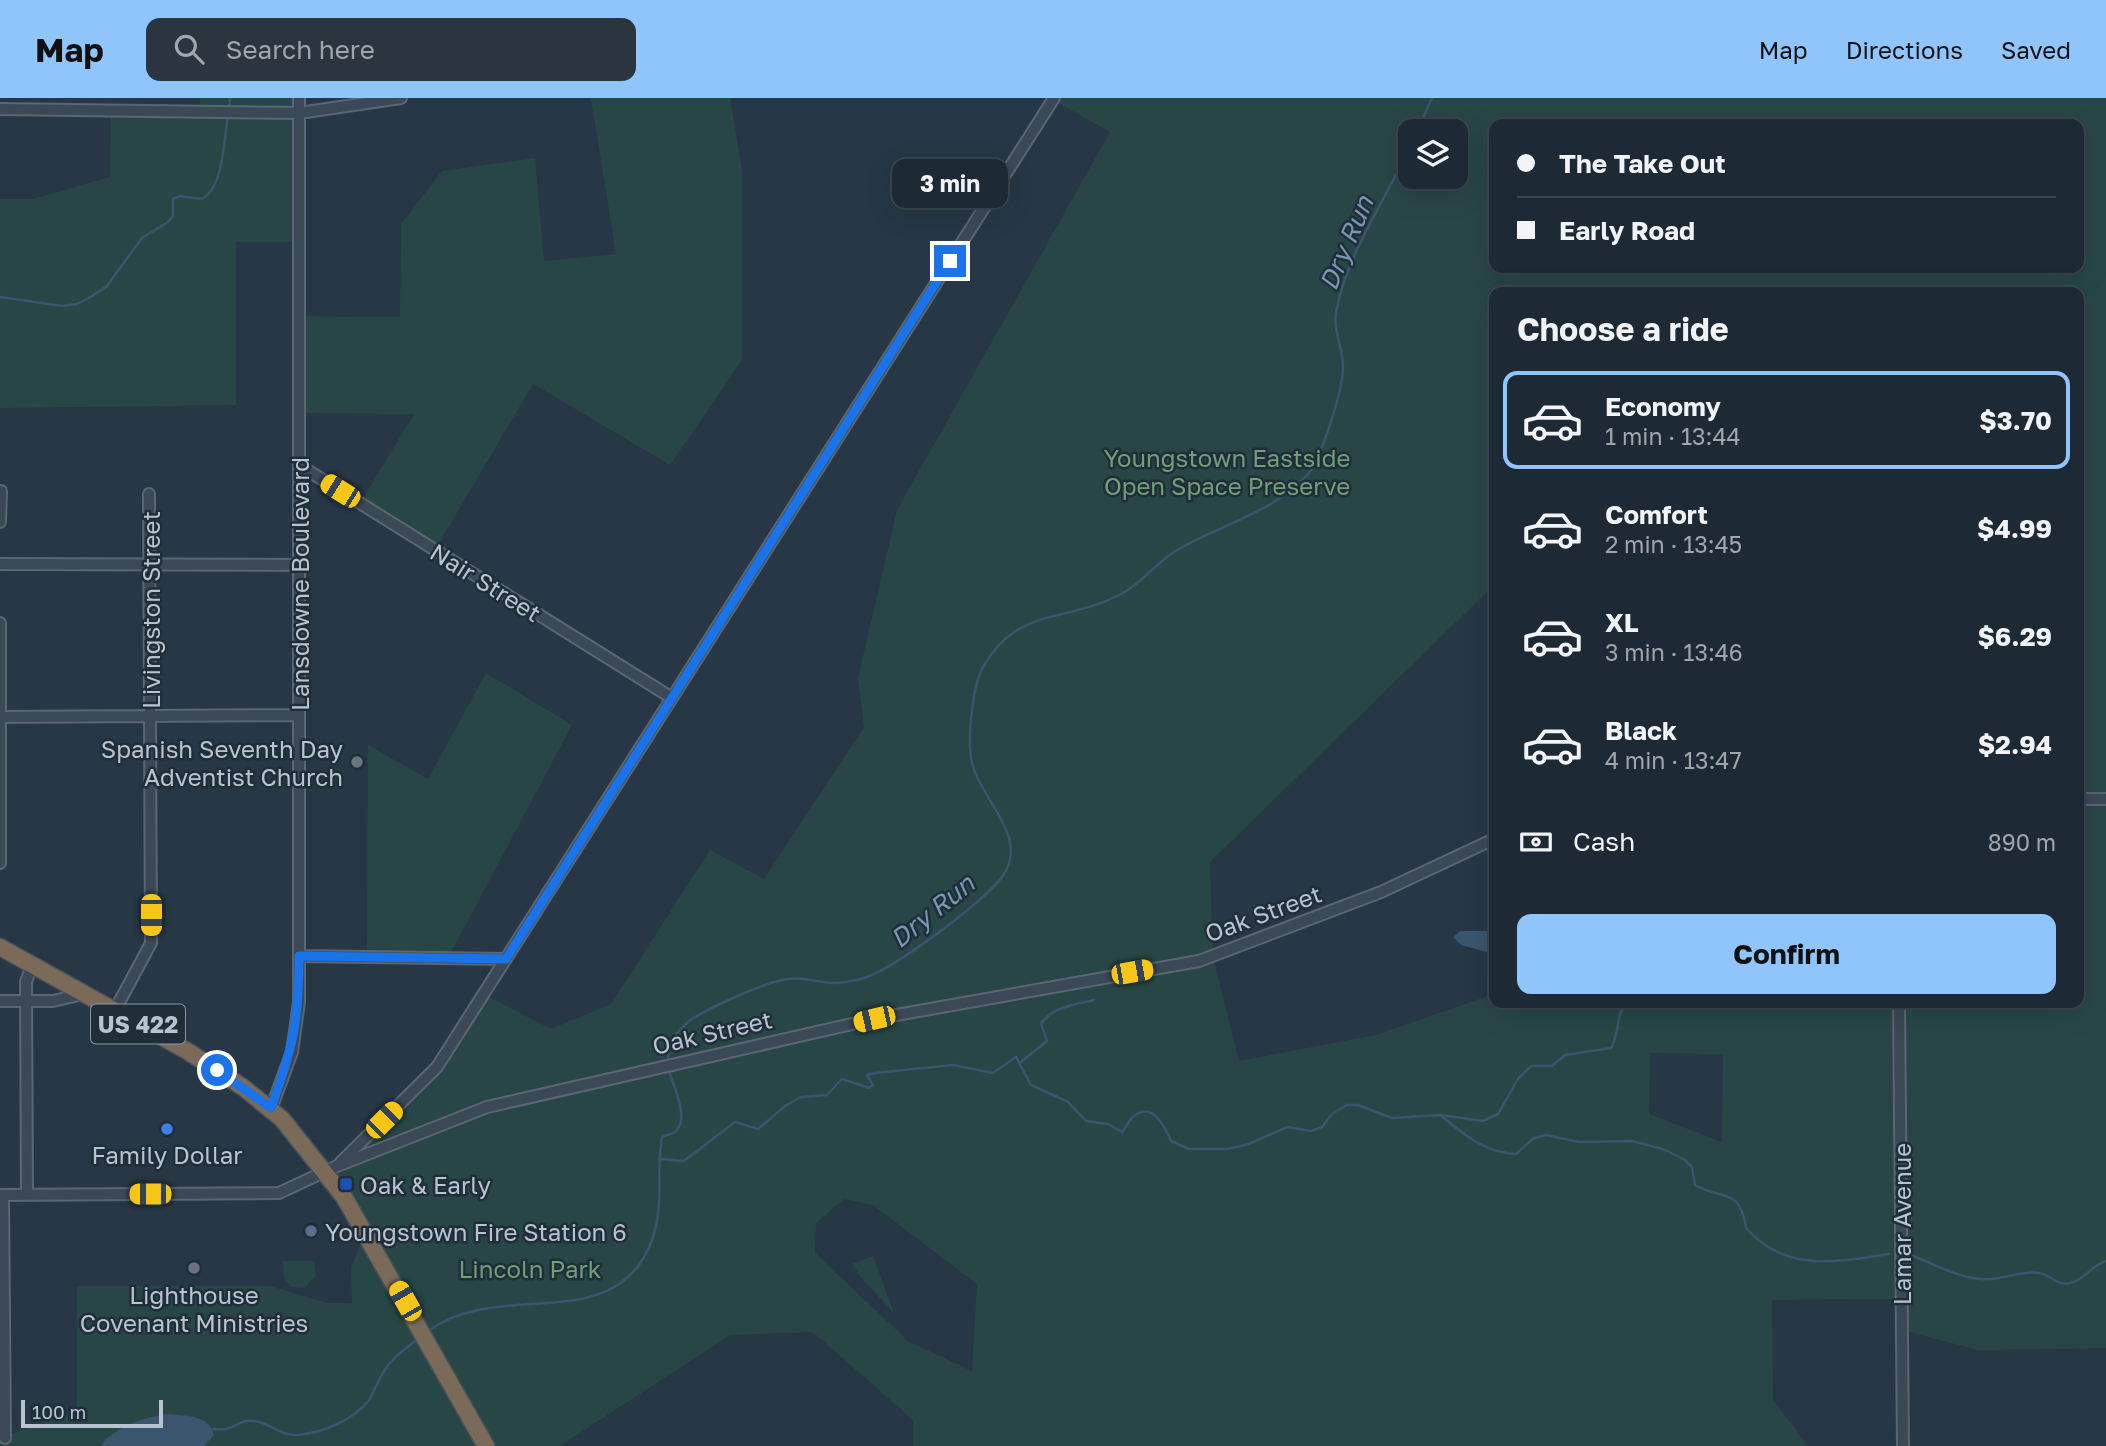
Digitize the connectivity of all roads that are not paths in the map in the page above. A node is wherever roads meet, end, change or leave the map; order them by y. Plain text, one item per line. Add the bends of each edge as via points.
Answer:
1 (159, 98) edge
2 (299, 98) edge
3 (401, 98) edge
4 (1054, 98) edge
5 (18, 104) edge
6 (0, 109) edge
7 (159, 111) junction
8 (299, 113) junction
9 (299, 465) junction
10 (1, 491) edge
11 (149, 494) dead end
12 (0, 522) edge
13 (0, 564) edge
14 (150, 564) junction
15 (299, 565) junction
16 (0, 623) edge
17 (672, 698) junction
18 (299, 715) junction
19 (150, 716) junction
20 (1, 717) edge
21 (2084, 799) edge
22 (2106, 799) edge
23 (1489, 841) edge
24 (0, 863) edge
25 (0, 947) edge
26 (299, 956) junction
27 (506, 959) junction
28 (32, 965) junction
29 (83, 994) junction
30 (0, 1001) edge
31 (26, 1001) junction
32 (1899, 1008) edge
33 (115, 1010) junction
34 (271, 1108) junction
35 (331, 1169) junction
36 (2, 1195) edge
37 (27, 1195) junction
38 (5, 1438) dead end
39 (486, 1446) edge
40 (1903, 1446) edge

1 - 7 street
2 - 8 street, Lansdowne Boulevard
3 - 8 street
4 - 17 street
5 - 6 street
5 - 7 street
7 - 8 street
8 - 9 street, Lansdowne Boulevard
9 - 15 street, Lansdowne Boulevard
9 - 17 street, Nair Street
10 - 12 street
11 - 14 street, Livingston Street
13 - 14 street
14 - 15 street
14 - 19 street, Livingston Street
15 - 18 street, Lansdowne Boulevard
16 - 20 street
17 - 27 street
18 - 19 street
18 - 26 street, Lansdowne Boulevard
19 - 20 street
19 - 33 street, Livingston Street via 151,943
20 - 24 street
21 - 22 street
23 - 35 street, Oak Street via 1381,892 1199,961 874,1019 551,1092 448,1121
25 - 28 highway, US 422
26 - 27 street
26 - 34 street, Lansdowne Boulevard via 294,1042
27 - 35 street via 437,1067
28 - 29 highway, US 422
28 - 31 street
29 - 31 street
29 - 33 highway, US 422
30 - 31 street
31 - 37 street
32 - 40 street, Lamar Avenue
33 - 34 highway, US 422
34 - 35 highway, US 422
35 - 37 street, Oak Street via 272,1194
35 - 39 highway, US 422
36 - 37 street, Oak Street
36 - 38 street

